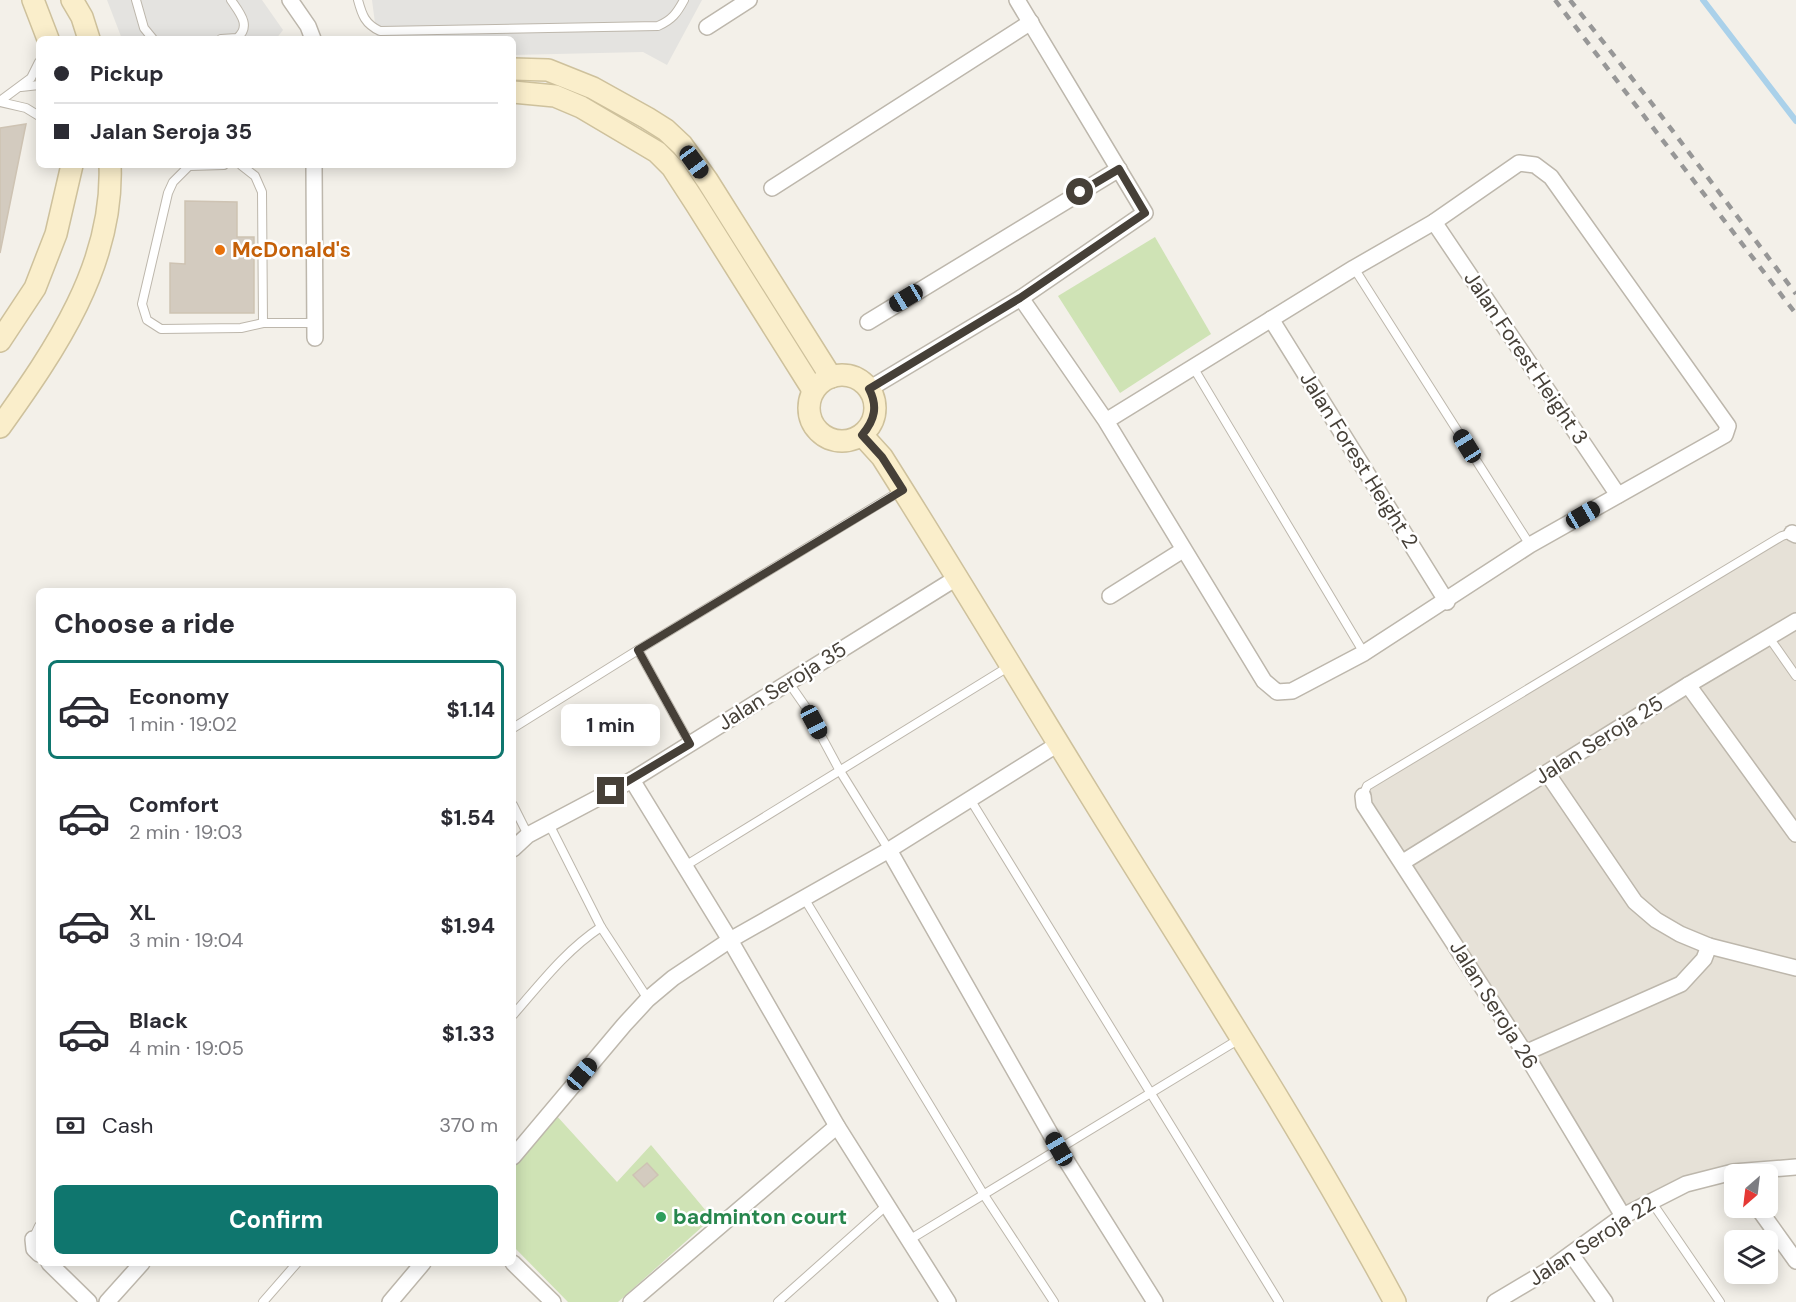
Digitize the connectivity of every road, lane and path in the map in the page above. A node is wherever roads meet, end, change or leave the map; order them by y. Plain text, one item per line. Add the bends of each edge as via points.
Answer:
1 (33, 0) edge
2 (72, 0) edge
3 (136, 0) edge
4 (231, 0) edge
5 (290, 0) edge
6 (358, 0) edge
7 (684, 0) edge
8 (749, 0) edge
9 (1017, 0) edge
10 (1031, 22) junction
11 (707, 27) dead end
12 (46, 36) edge
13 (89, 36) edge
14 (151, 36) edge
15 (238, 36) edge
16 (313, 36) edge
17 (36, 68) edge
18 (516, 69) edge
19 (36, 85) edge
20 (20, 87) junction
21 (516, 92) edge
22 (0, 102) edge
23 (26, 108) junction
24 (36, 108) edge
25 (36, 114) edge
26 (71, 168) edge
27 (110, 168) edge
28 (187, 168) edge
29 (245, 168) edge
30 (314, 168) edge
31 (1119, 169) junction
32 (772, 188) dead end
33 (1434, 222) junction
34 (1354, 267) junction
35 (1020, 298) junction
36 (1271, 319) junction
37 (868, 322) dead end
38 (263, 323) junction
39 (315, 331) joint
40 (0, 340) edge
41 (1193, 367) junction
42 (831, 376) junction
43 (869, 389) junction
44 (813, 390) junction
45 (1106, 421) junction
46 (0, 427) edge
47 (862, 435) junction
48 (903, 490) junction
49 (1618, 495) junction
50 (1794, 534) edge
51 (1530, 545) junction
52 (1184, 550) junction
53 (958, 577) junction
54 (1110, 597) dead end
55 (1447, 602) junction
56 (1796, 621) edge
57 (1768, 636) junction
58 (638, 650) junction
59 (1364, 653) junction
60 (1012, 664) junction
61 (1796, 676) edge
62 (789, 682) junction
63 (1688, 685) junction
64 (516, 726) edge
65 (690, 744) junction
66 (1058, 744) junction
67 (840, 771) junction
68 (1547, 772) junction
69 (632, 780) junction
70 (1363, 796) joint
71 (970, 799) junction
72 (516, 811) edge
73 (549, 824) junction
74 (1796, 834) edge
75 (528, 836) junction
76 (516, 846) edge
77 (889, 849) junction
78 (1403, 862) junction
79 (685, 866) junction
80 (804, 898) junction
81 (601, 927) junction
82 (730, 940) junction
83 (1709, 946) junction
84 (1796, 968) edge
85 (648, 999) junction
86 (516, 1012) edge
87 (1241, 1038) junction
88 (1526, 1053) junction
89 (1150, 1093) junction
90 (837, 1126) junction
91 (1059, 1149) junction
92 (516, 1153) edge
93 (1796, 1167) edge
94 (1778, 1169) edge
95 (1724, 1175) edge
96 (984, 1195) junction
97 (1651, 1202) junction
98 (887, 1205) junction
99 (1623, 1216) junction
100 (1766, 1218) edge
101 (909, 1240) junction
102 (1571, 1254) junction
103 (1794, 1255) edge
104 (52, 1266) edge
105 (139, 1266) edge
106 (294, 1266) edge
107 (420, 1266) edge
108 (516, 1266) edge
109 (943, 1300) edge
110 (1498, 1301) edge
111 (89, 1302) edge
112 (107, 1302) edge
113 (263, 1302) edge
114 (390, 1302) edge
115 (553, 1302) edge
116 (631, 1302) edge
117 (778, 1302) edge
118 (1054, 1302) edge
119 (1155, 1302) edge
120 (1279, 1302) edge
121 (1395, 1302) edge
122 (1605, 1302) edge
123 (1720, 1302) edge

1 - 12 street
2 - 13 street
3 - 14 lane via 144,28
4 - 15 lane via 244,21
5 - 16 street
6 - 7 lane via 363,18 380,31 658,26 677,14
8 - 11 street
9 - 10 street
10 - 31 street
10 - 32 street
17 - 20 lane
18 - 42 street via 548,70 593,88 666,130 682,145
19 - 20 lane
20 - 22 lane
21 - 44 street via 555,96 581,107 657,152 672,167
22 - 23 lane
23 - 24 lane
23 - 25 lane
26 - 40 street via 56,234 35,288
27 - 46 street via 103,231 86,288 65,330
28 - 38 lane via 173,182 165,203 143,312 161,329 241,328
29 - 38 lane via 255,176 262,192
30 - 39 street
31 - 35 street via 1145,213
31 - 37 street
33 - 34 street
33 - 49 street, Jalan Forest Height 3
33 - 49 street via 1520,164 1535,165 1544,171 1727,422 1725,435
34 - 36 street
34 - 51 lane
35 - 43 street
35 - 45 street
36 - 41 street
36 - 55 street, Jalan Forest Height 2
38 - 39 lane
41 - 45 street
41 - 59 lane
42 - 43 street via 851,376
42 - 44 street
43 - 47 street via 874,418
44 - 47 street via 808,410 823,436 843,442
45 - 52 street
47 - 48 street
48 - 53 street
48 - 58 lane
49 - 51 street
50 - 70 lane via 1782,536 1367,786
51 - 55 street
52 - 54 street
52 - 59 street via 1264,681 1277,692 1292,691
53 - 60 street
53 - 62 street, Jalan Seroja 35
55 - 59 street
56 - 57 street, Jalan Seroja 25
57 - 61 lane
57 - 63 street, Jalan Seroja 25
58 - 64 lane
58 - 65 lane
60 - 66 street
60 - 67 lane
62 - 65 street, Jalan Seroja 35
62 - 67 lane
63 - 68 street, Jalan Seroja 25
63 - 74 street
65 - 69 street, Jalan Seroja 35
66 - 71 street
66 - 87 street
67 - 77 lane
67 - 79 lane
68 - 78 street, Jalan Seroja 25
68 - 83 street via 1635,902 1656,920
69 - 73 street, Jalan Seroja 35
69 - 79 street
70 - 78 street, Jalan Seroja 26 via 1364,805
71 - 77 street
71 - 89 lane
72 - 75 lane
73 - 75 street, Jalan Seroja 35
73 - 81 lane
75 - 76 street, Jalan Seroja 35
77 - 80 street
77 - 91 street
78 - 88 street, Jalan Seroja 26
79 - 82 street
80 - 82 street
80 - 96 lane
81 - 85 lane
81 - 86 lane via 576,944
82 - 85 street
82 - 90 street
83 - 84 street
83 - 88 street via 1704,959 1681,984
85 - 92 street
87 - 89 lane
87 - 121 street
88 - 99 street, Jalan Seroja 26
89 - 91 lane
89 - 120 lane
90 - 98 street
90 - 116 street
91 - 96 lane
91 - 119 street
93 - 94 street, Jalan Seroja 22
95 - 97 street, Jalan Seroja 22 via 1686,1184
96 - 101 lane
96 - 118 lane
97 - 99 street, Jalan Seroja 22
97 - 123 lane
98 - 101 street
98 - 117 lane
99 - 102 street, Jalan Seroja 22
100 - 103 street
101 - 109 street
102 - 110 street, Jalan Seroja 22
102 - 122 street
104 - 111 street
105 - 112 street
106 - 113 lane
107 - 114 street
108 - 115 street

